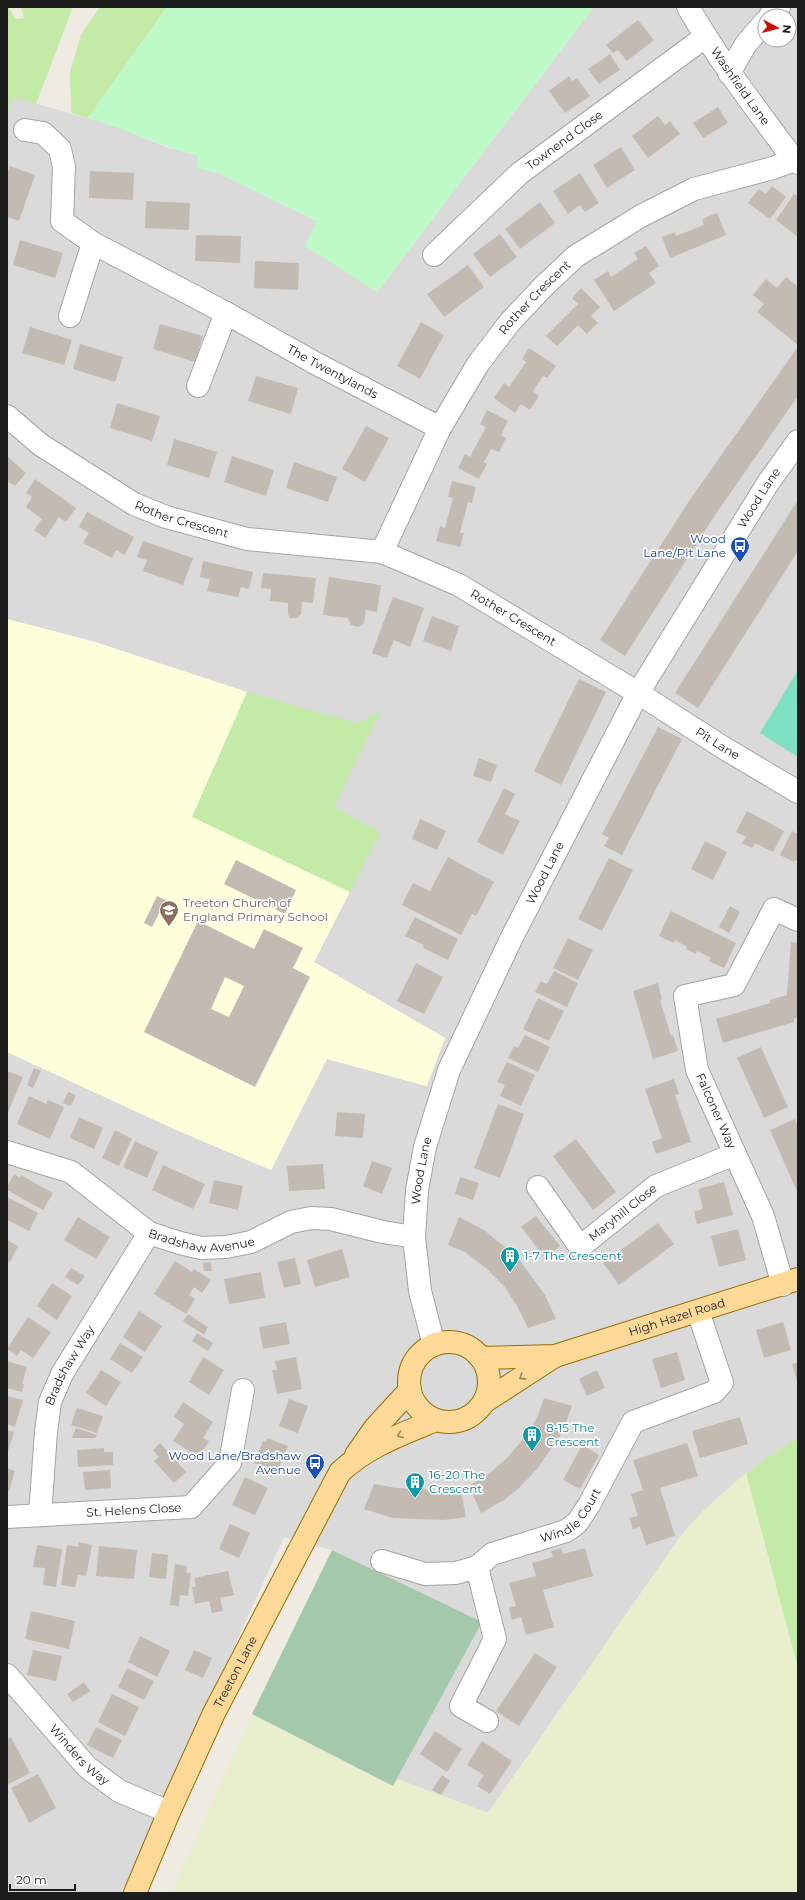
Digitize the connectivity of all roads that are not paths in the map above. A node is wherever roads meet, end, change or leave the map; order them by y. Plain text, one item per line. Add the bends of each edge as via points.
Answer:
1 (688, 7) edge
2 (757, 31) edge
3 (705, 37) junction
4 (729, 73) junction
5 (25, 130) dead end
6 (796, 161) edge
7 (93, 243) junction
8 (434, 255) dead end
9 (226, 313) junction
10 (70, 316) dead end
11 (198, 386) dead end
12 (7, 416) edge
13 (440, 428) junction
14 (798, 441) edge
15 (382, 552) junction
16 (638, 692) junction
17 (798, 792) edge
18 (798, 920) edge
19 (7, 1152) edge
20 (734, 1154) junction
21 (538, 1187) dead end
22 (149, 1233) junction
23 (414, 1237) junction
24 (790, 1282) edge
25 (698, 1311) junction
26 (434, 1345) junction
27 (555, 1356) junction
28 (481, 1358) junction
29 (243, 1390) dead end
30 (410, 1390) junction
31 (484, 1402) junction
32 (436, 1420) junction
33 (354, 1460) junction
34 (40, 1515) junction
35 (7, 1517) edge
36 (382, 1561) dead end
37 (477, 1567) junction
38 (7, 1675) edge
39 (488, 1721) dead end
40 (169, 1812) junction
41 (135, 1893) edge

1 - 3 street, Washfield Lane
2 - 4 street via 746,44
3 - 4 street, Washfield Lane
3 - 8 street, Townend Close via 520,173
4 - 6 street, Washfield Lane
5 - 7 street, The Twentylands via 43,133 60,149 64,167 62,221
6 - 13 street, Rother Crescent via 694,189 641,216 576,256 510,322 478,364
7 - 9 street, The Twentylands
7 - 10 street
9 - 11 street
9 - 13 street, The Twentylands
12 - 15 street, Rother Crescent via 42,445 134,504 166,517 247,539
13 - 15 street, Rother Crescent
14 - 16 street, Wood Lane via 768,483
15 - 16 street, Rother Crescent via 459,585
16 - 17 street, Pit Lane
16 - 23 street, Wood Lane via 512,937 449,1070 425,1147 417,1190
18 - 20 street, Falconer Way via 774,909 734,985 685,996 697,1070
19 - 22 street, Bradshaw Avenue via 71,1172
20 - 21 street, Maryhill Close via 656,1186 580,1247
20 - 24 street, Falconer Way
22 - 23 street, Bradshaw Avenue via 201,1248 226,1247 251,1242 291,1222 311,1218 331,1219
22 - 34 street, Bradshaw Way via 62,1374 50,1402
23 - 26 street, Wood Lane via 420,1291
24 - 25 main road, High Hazel Road
25 - 27 main road, High Hazel Road
25 - 37 street, Windle Court via 722,1383 714,1392 633,1422 577,1523 566,1531 492,1554
26 - 28 main road via 460,1343 472,1349
26 - 30 main road via 422,1353 414,1363 410,1376
27 - 28 main road, High Hazel Road
27 -> 31 main road, High Hazel Road
28 - 31 main road via 487,1368 489,1379
29 - 34 street, St. Helens Close via 230,1463 191,1507
30 - 32 main road via 415,1403 424,1413
30 - 33 main road, Treeton Lane via 375,1428
31 - 32 main road via 476,1413 464,1420
32 -> 33 main road, Treeton Lane via 391,1438
33 - 40 main road, Treeton Lane via 340,1472 214,1713
34 - 35 street, St. Helens Close
36 - 37 street via 424,1574 456,1573
37 - 39 street via 495,1639 461,1706
38 - 40 street, Winders Way via 87,1767 119,1791
40 - 41 main road, Treeton Lane

